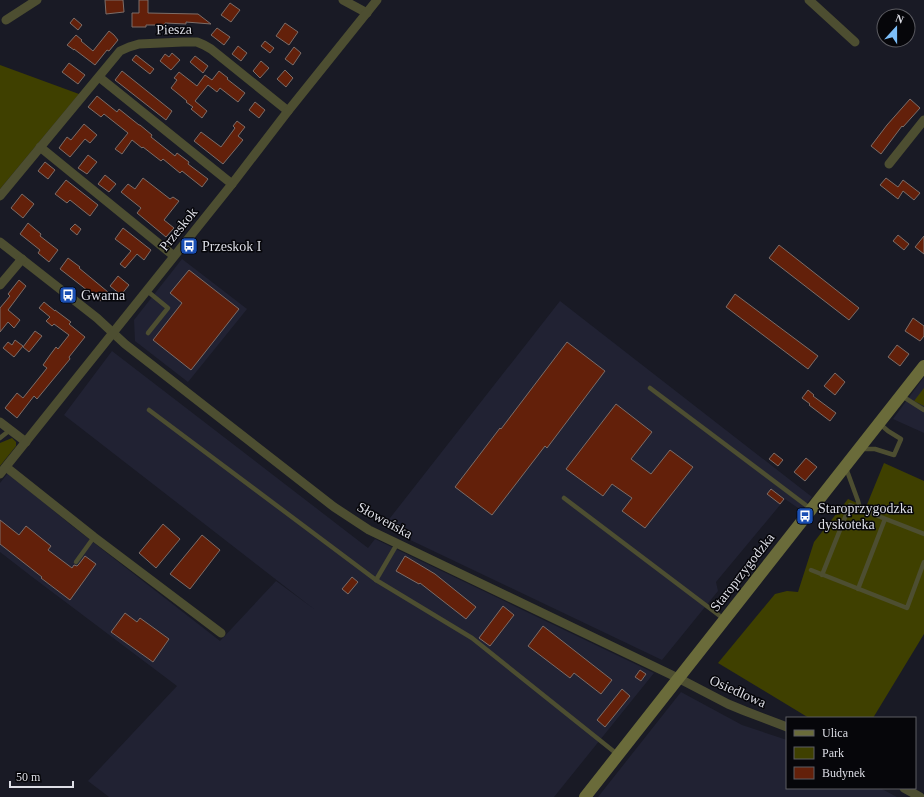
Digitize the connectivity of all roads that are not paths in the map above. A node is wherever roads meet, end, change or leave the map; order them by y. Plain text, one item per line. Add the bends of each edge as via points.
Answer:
1 (37, 0) edge
2 (343, 0) edge
3 (377, 0) edge
4 (809, 0) edge
5 (367, 13) junction
6 (6, 20) dead end
7 (855, 42) dead end
8 (99, 78) junction
9 (288, 111) junction
10 (924, 120) edge
11 (40, 147) junction
12 (889, 164) dead end
13 (232, 184) junction
14 (0, 196) edge
15 (0, 242) edge
16 (174, 256) junction
17 (22, 259) junction
18 (0, 285) edge
19 (146, 290) junction
20 (112, 333) junction
21 (148, 333) dead end
22 (924, 366) edge
23 (650, 388) dead end
24 (901, 395) junction
25 (149, 410) dead end
26 (924, 410) edge
27 (0, 422) edge
28 (879, 423) junction
29 (10, 430) junction
30 (0, 438) edge
31 (26, 442) junction
32 (858, 449) junction
33 (845, 466) junction
34 (3, 471) edge
35 (564, 498) dead end
36 (811, 509) junction
37 (860, 509) junction
38 (885, 519) junction
39 (924, 534) edge
40 (94, 537) junction
41 (397, 544) junction
42 (76, 562) dead end
43 (924, 562) edge
44 (811, 570) dead end
45 (822, 575) junction
46 (376, 580) junction
47 (858, 589) junction
48 (724, 619) junction
49 (221, 633) dead end
50 (678, 678) junction
51 (786, 727) edge
52 (618, 755) junction
53 (906, 789) edge
54 (585, 797) edge
55 (920, 797) edge

1 - 6 street
2 - 5 street
3 - 5 street, Przeskok
4 - 7 street
5 - 9 street, Przeskok
8 - 9 street, Piesza via 120,51 129,47 139,44 197,42 211,49
8 - 11 street, Piesza
8 - 13 street
9 - 13 street, Przeskok
10 - 12 street
11 - 14 street, Piesza
11 - 16 street
13 - 16 street, Przeskok
15 - 17 street
16 - 19 street, Przeskok
17 - 18 street
17 - 20 street via 97,318
19 - 20 street, Przeskok
19 - 21 lane via 168,308
20 - 31 street, Przeskok
20 - 41 street, Słoweńska via 334,507 369,530
22 - 24 street, Staroprzygodzka
23 - 36 lane
24 - 26 lane
24 - 28 street, Staroprzygodzka
25 - 46 lane
27 - 29 street
28 - 32 street, Staroprzygodzka
28 - 32 lane via 901,439 894,455 875,449
29 - 30 lane
29 - 31 street
31 - 34 street, Przeskok
32 - 33 street, Staroprzygodzka
33 - 36 street, Staroprzygodzka
33 - 37 lane
34 - 40 street
35 - 48 lane
36 - 48 street, Staroprzygodzka
37 - 38 lane
37 - 45 lane via 850,505
38 - 39 lane
38 - 47 lane
40 - 42 lane
40 - 49 street
41 - 46 lane
41 - 50 street, Słoweńska
43 - 47 lane via 906,608
44 - 45 lane
45 - 47 lane
46 - 52 lane via 472,638
48 - 50 street, Staroprzygodzka
50 - 51 street, Osiedlowa via 734,706
50 - 52 street, Staroprzygodzka
52 - 54 street, Staroprzygodzka
53 - 55 street

